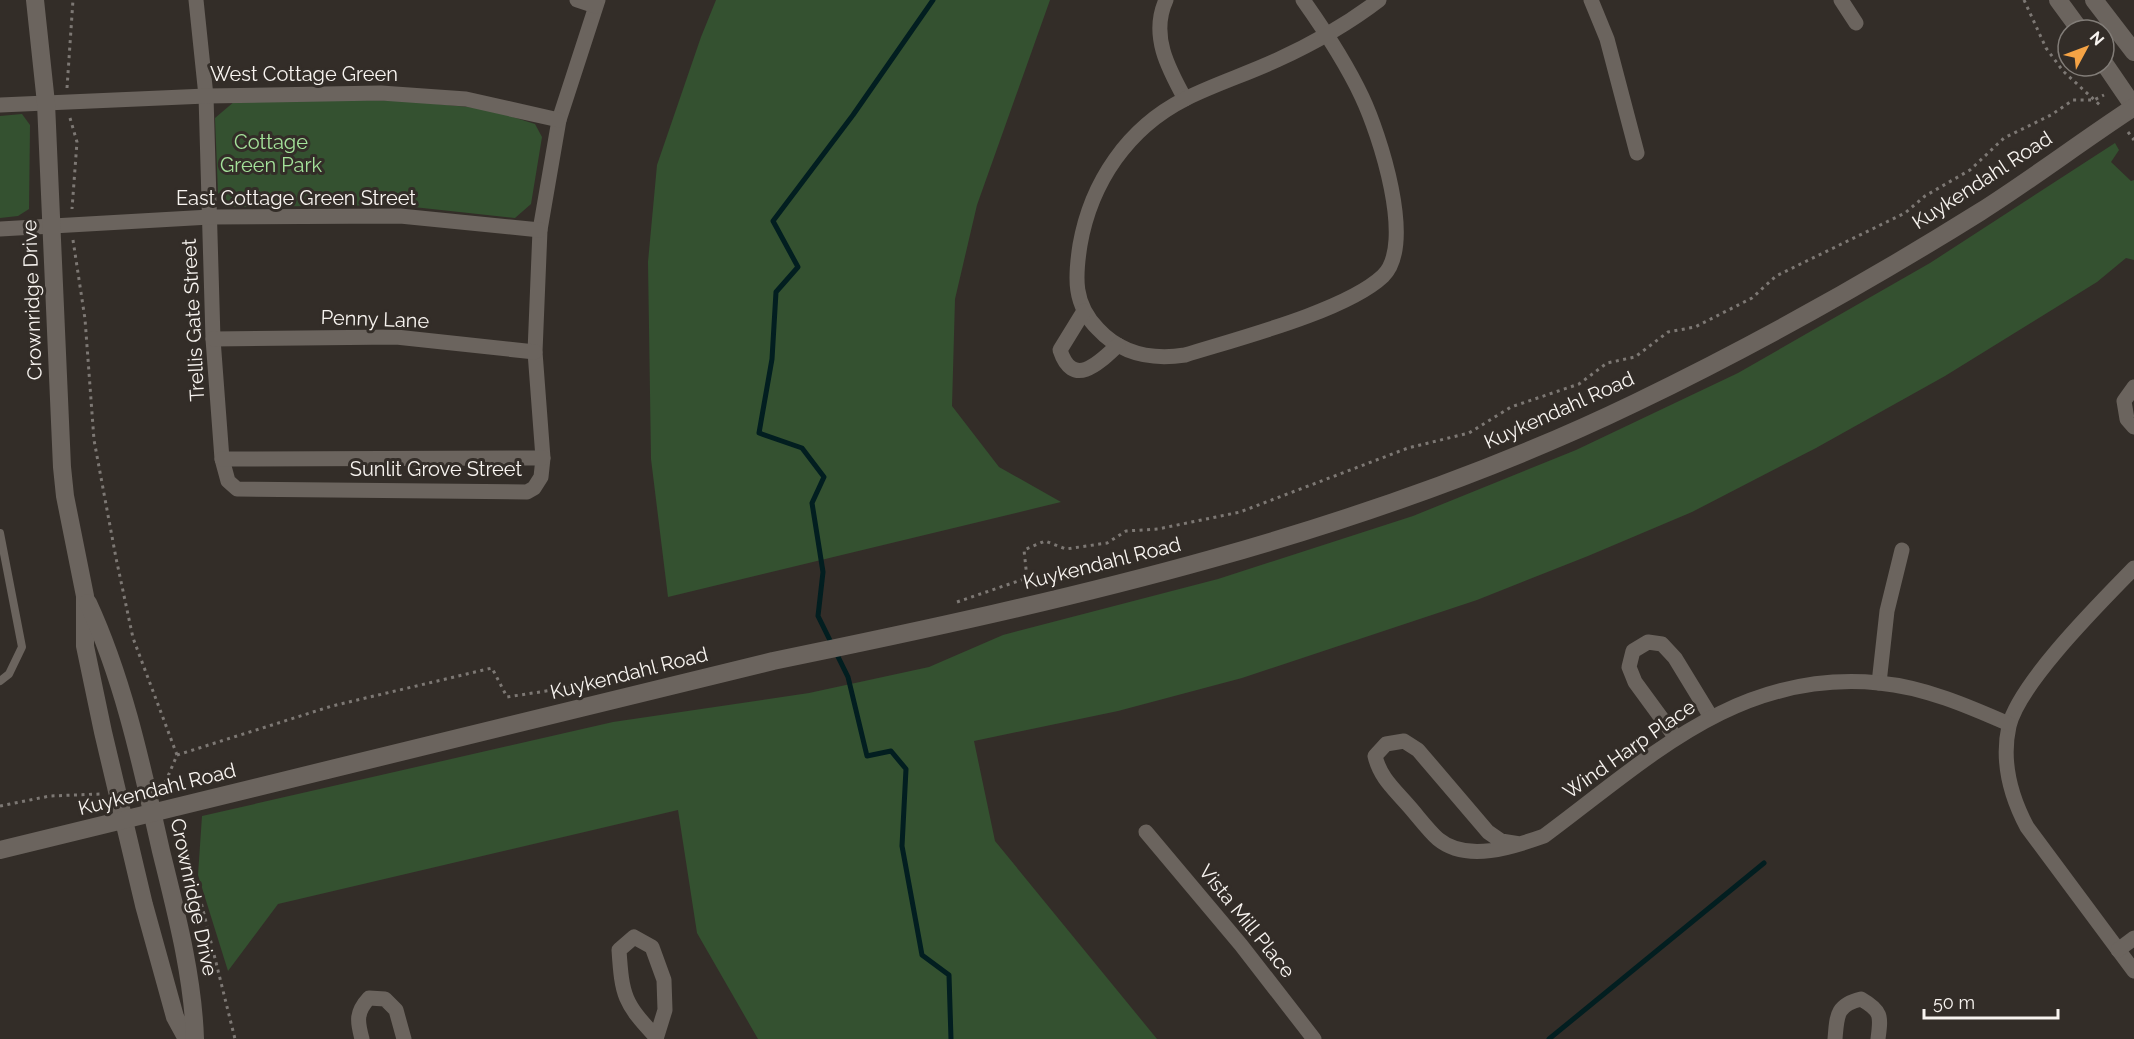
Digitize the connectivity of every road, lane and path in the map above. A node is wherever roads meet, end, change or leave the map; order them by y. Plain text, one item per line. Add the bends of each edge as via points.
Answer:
1 (35, 0) edge
2 (73, 0) edge
3 (196, 0) edge
4 (577, 0) edge
5 (1166, 0) edge
6 (1303, 0) edge
7 (1379, 0) edge
8 (1591, 0) edge
9 (1841, 0) edge
10 (2024, 0) edge
11 (2058, 0) edge
12 (2094, 0) edge
13 (597, 3) edge
14 (2071, 18) edge
15 (1856, 23) dead end
16 (1327, 34) junction
17 (2134, 52) edge
18 (2114, 78) edge
19 (206, 96) junction
20 (1185, 99) junction
21 (2094, 100) junction
22 (66, 102) junction
23 (46, 103) junction
24 (0, 105) edge
25 (2134, 107) edge
26 (2116, 119) junction
27 (559, 120) junction
28 (2134, 140) edge
29 (1637, 153) dead end
30 (210, 217) junction
31 (71, 225) junction
32 (51, 226) junction
33 (0, 229) edge
34 (540, 230) junction
35 (1084, 311) junction
36 (213, 339) junction
37 (1118, 345) junction
38 (535, 352) junction
39 (2134, 387) edge
40 (2134, 427) edge
41 (222, 459) junction
42 (543, 459) junction
43 (0, 533) edge
44 (1902, 550) dead end
45 (2134, 568) edge
46 (84, 596) junction
47 (956, 602) dead end
48 (688, 662) dead end
49 (0, 681) edge
50 (1879, 683) junction
51 (1711, 717) junction
52 (2009, 724) junction
53 (1676, 738) junction
54 (177, 754) junction
55 (166, 781) junction
56 (145, 784) junction
57 (117, 790) junction
58 (0, 806) edge
59 (160, 812) junction
60 (124, 820) junction
61 (1146, 832) dead end
62 (1520, 844) junction
63 (0, 850) edge
64 (186, 877) dead end
65 (2134, 938) edge
66 (2118, 950) junction
67 (2134, 971) edge
68 (656, 1038) edge
69 (187, 1039) edge
70 (195, 1039) edge
71 (235, 1039) edge
72 (362, 1039) edge
73 (404, 1039) edge
74 (1314, 1039) edge
75 (1835, 1039) edge
76 (1878, 1039) edge

1 - 23 main road, Crownridge Drive
2 - 22 path
3 - 19 street, Trellis Gate Street
4 - 13 street
5 - 20 street via 1158,31 1163,53
6 - 16 street
7 - 16 street
8 - 29 street via 1608,39
9 - 15 street
10 - 21 path via 2046,48 2063,71
11 - 14 main road
12 - 17 main road
13 - 27 street
16 - 20 street via 1276,61
16 - 37 street via 1362,97 1383,158 1398,226 1396,247 1384,275 1350,297 1185,355 1163,358 1126,352
18 - 25 main road
19 - 22 street, West Cottage Green
19 - 27 street, West Cottage Green via 425,95 510,107
19 - 30 street, Trellis Gate Street
20 - 35 street via 1137,132 1112,162 1090,204 1075,273 1076,293
21 - 26 path
21 - 47 path via 2073,100 2004,138 1970,170 1925,196 1905,213 1776,276 1752,298 1695,327 1668,332 1635,357 1608,363 1579,384 1511,407 1470,433 1408,448 1240,512 1158,529 1126,531 1107,543 1066,549 1045,541 1023,550 1027,578
22 - 23 street, West Cottage Green
22 - 31 path via 77,142
23 - 24 street, West Cottage Green
23 - 32 main road, Crownridge Drive
25 - 26 main road, Kuykendahl Road
26 - 28 path
26 - 59 main road, Kuykendahl Road via 1981,211 1807,315 1633,404 1493,464 1356,514 1239,551 1092,590 773,661
27 - 34 street
30 - 31 street, East Cottage Green Street
30 - 34 street, East Cottage Green Street via 400,216
30 - 36 street, Trellis Gate Street
31 - 32 street, East Cottage Green Street
31 - 54 path via 85,319 94,440 116,558 133,638
32 - 33 street, East Cottage Green Street
32 - 46 main road, Crownridge Drive via 64,496
34 - 38 street
35 - 37 street via 1098,330
35 - 37 street via 1060,350 1069,365 1087,370
36 - 38 street, Penny Lane via 396,337
36 - 41 street, Trellis Gate Street
38 - 42 street
39 - 40 street via 2124,400 2127,419
41 - 42 street, Sunlit Grove Street
41 - 42 street, Sunlit Grove Street via 228,481 237,489 527,492 541,477
43 - 49 lane via 22,646 9,674
44 - 50 street via 1887,611
45 - 52 street via 2035,679
46 - 56 main road, Crownridge Drive via 105,640 132,725
46 - 57 main road, Crownridge Drive via 85,646
48 - 54 path via 507,697 492,668 332,706
50 - 51 street, Wind Harp Place via 1802,686 1737,703
50 - 52 street, Wind Harp Place via 1936,695
51 - 53 street, Wind Harp Place
51 - 53 street via 1662,644 1648,642 1633,651 1629,668 1635,682
52 - 66 street via 2006,752 2014,803 2027,827
53 - 62 street, Wind Harp Place via 1544,836
54 - 55 path
55 - 56 path
55 - 59 path
56 - 59 main road, Crownridge Drive
57 - 58 path via 50,796
57 - 60 main road, Crownridge Drive
59 - 60 main road, Kuykendahl Road
59 - 70 main road, Crownridge Drive via 194,1009
60 - 63 main road, Kuykendahl Road
60 - 69 main road, Crownridge Drive via 175,1017
61 - 74 street, Vista Mill Place
62 - 62 street, Wind Harp Place via 1501,841 1488,832 1418,750 1404,741 1386,744 1375,756 1379,772 1439,840 1467,851
64 - 71 path via 201,902
65 - 66 street
66 - 67 street
68 - 68 street via 665,1010 664,980 652,947 634,937 619,950 622,989 636,1016
72 - 73 street via 357,1023 359,1009 369,998 385,999 396,1010
75 - 76 street via 1837,1015 1846,1002 1861,999 1874,1006 1881,1018

